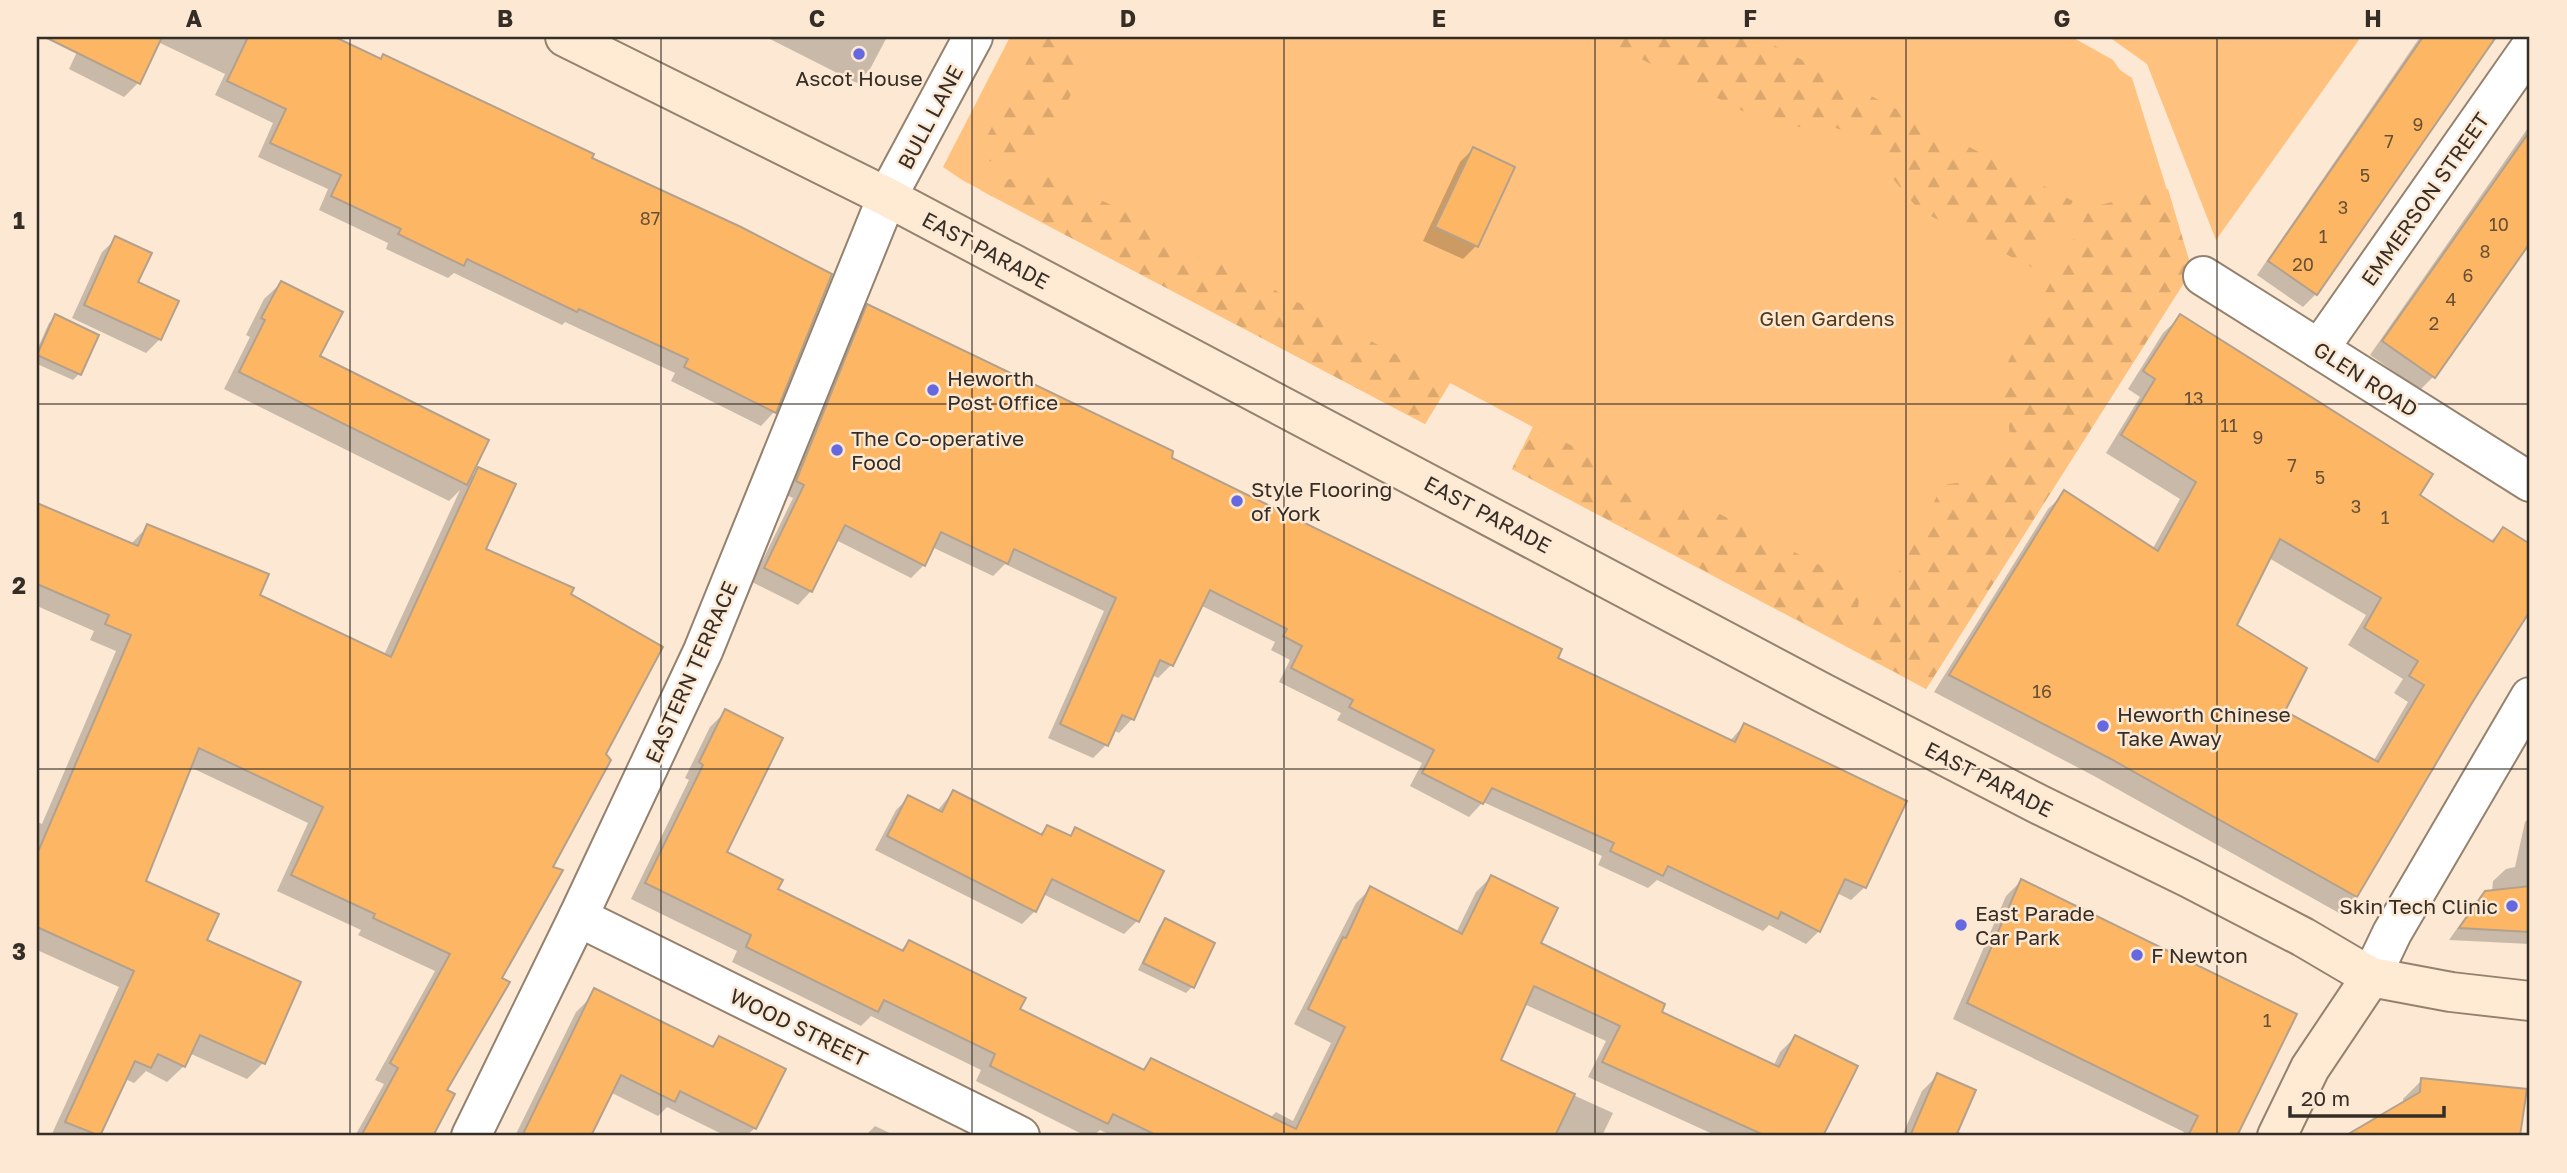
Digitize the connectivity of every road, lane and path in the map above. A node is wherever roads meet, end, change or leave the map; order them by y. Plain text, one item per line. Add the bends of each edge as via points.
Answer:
1 (565, 37) edge
2 (973, 37) edge
3 (2530, 48) edge
4 (887, 197) junction
5 (2203, 276) dead end
6 (2319, 349) junction
7 (2530, 482) edge
8 (2530, 697) edge
9 (578, 917) junction
10 (2371, 977) junction
11 (2530, 1001) edge
12 (471, 1136) edge
13 (1020, 1136) edge
14 (2277, 1136) edge

1 - 4 street, EAST PARADE
2 - 4 street, BULL LANE
3 - 6 street, EMMERSON STREET
4 - 9 street, EASTERN TERRACE via 703,651
4 - 10 street, EAST PARADE via 1835,699 2304,937
5 - 6 street, GLEN ROAD
6 - 7 street, GLEN ROAD
8 - 10 street
9 - 12 street, EASTERN TERRACE
9 - 13 street, WOOD STREET
10 - 11 street
10 - 14 street via 2310,1068

